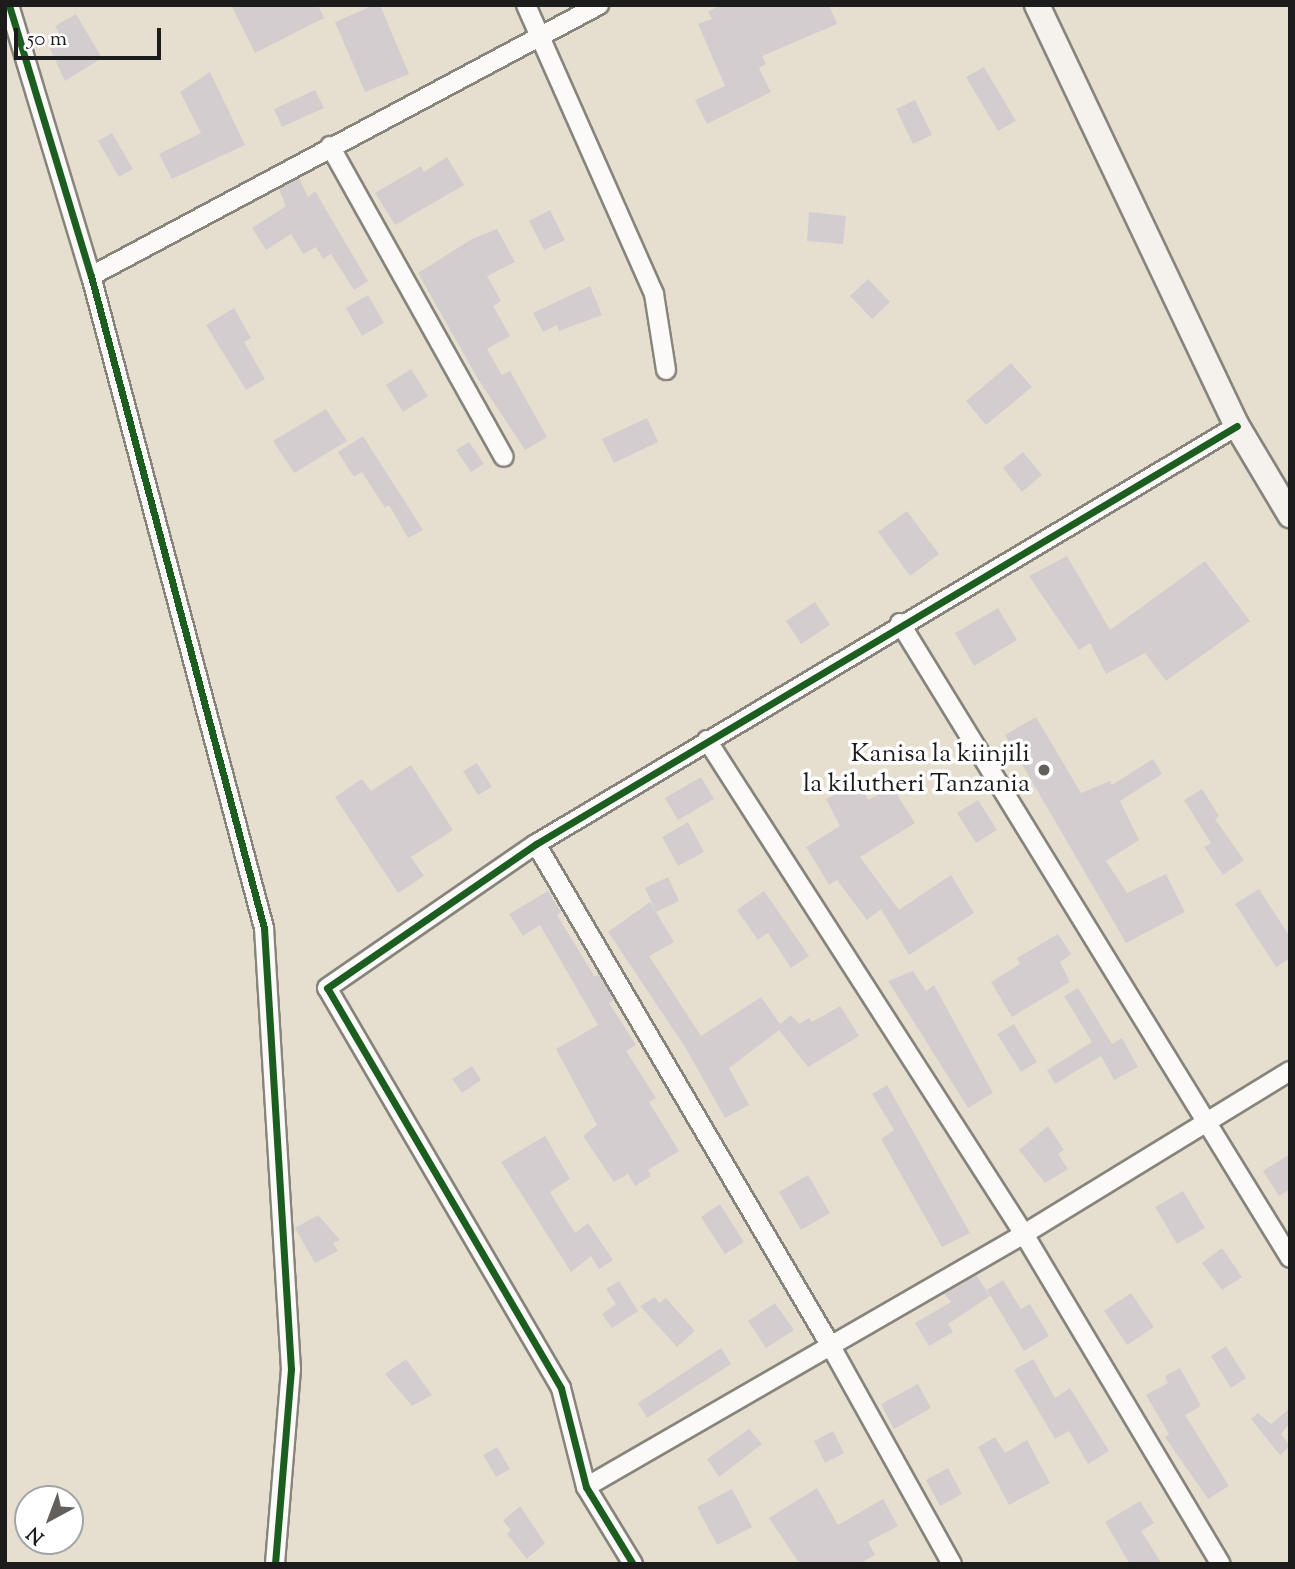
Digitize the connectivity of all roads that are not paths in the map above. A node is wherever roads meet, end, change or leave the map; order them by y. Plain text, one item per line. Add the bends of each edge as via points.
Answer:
1 (9, 5) edge
2 (526, 5) edge
3 (598, 5) edge
4 (1037, 5) edge
5 (538, 36) junction
6 (330, 146) junction
7 (91, 276) junction
8 (666, 370) dead end
9 (1237, 426) junction
10 (504, 457) dead end
11 (1290, 515) edge
12 (900, 623) junction
13 (707, 740) junction
14 (536, 844) junction
15 (1290, 1071) edge
16 (1205, 1121) junction
17 (1024, 1234) junction
18 (1290, 1258) edge
19 (829, 1343) junction
20 (586, 1488) junction
21 (275, 1564) edge
22 (633, 1564) edge
23 (952, 1564) edge
24 (1221, 1564) edge

1 - 7 street
2 - 5 street
3 - 5 street
4 - 9 street
5 - 6 street
5 - 8 street via 654,294
6 - 7 street
6 - 10 street
7 - 21 street via 264,928 292,1369
9 - 11 street
9 - 12 street
12 - 13 street
12 - 16 street
13 - 14 street
13 - 17 street
14 - 19 street
14 - 20 street via 327,988 561,1388
15 - 16 street
16 - 17 street
16 - 18 street
17 - 19 street
17 - 24 street
19 - 20 street
19 - 23 street
20 - 22 street

